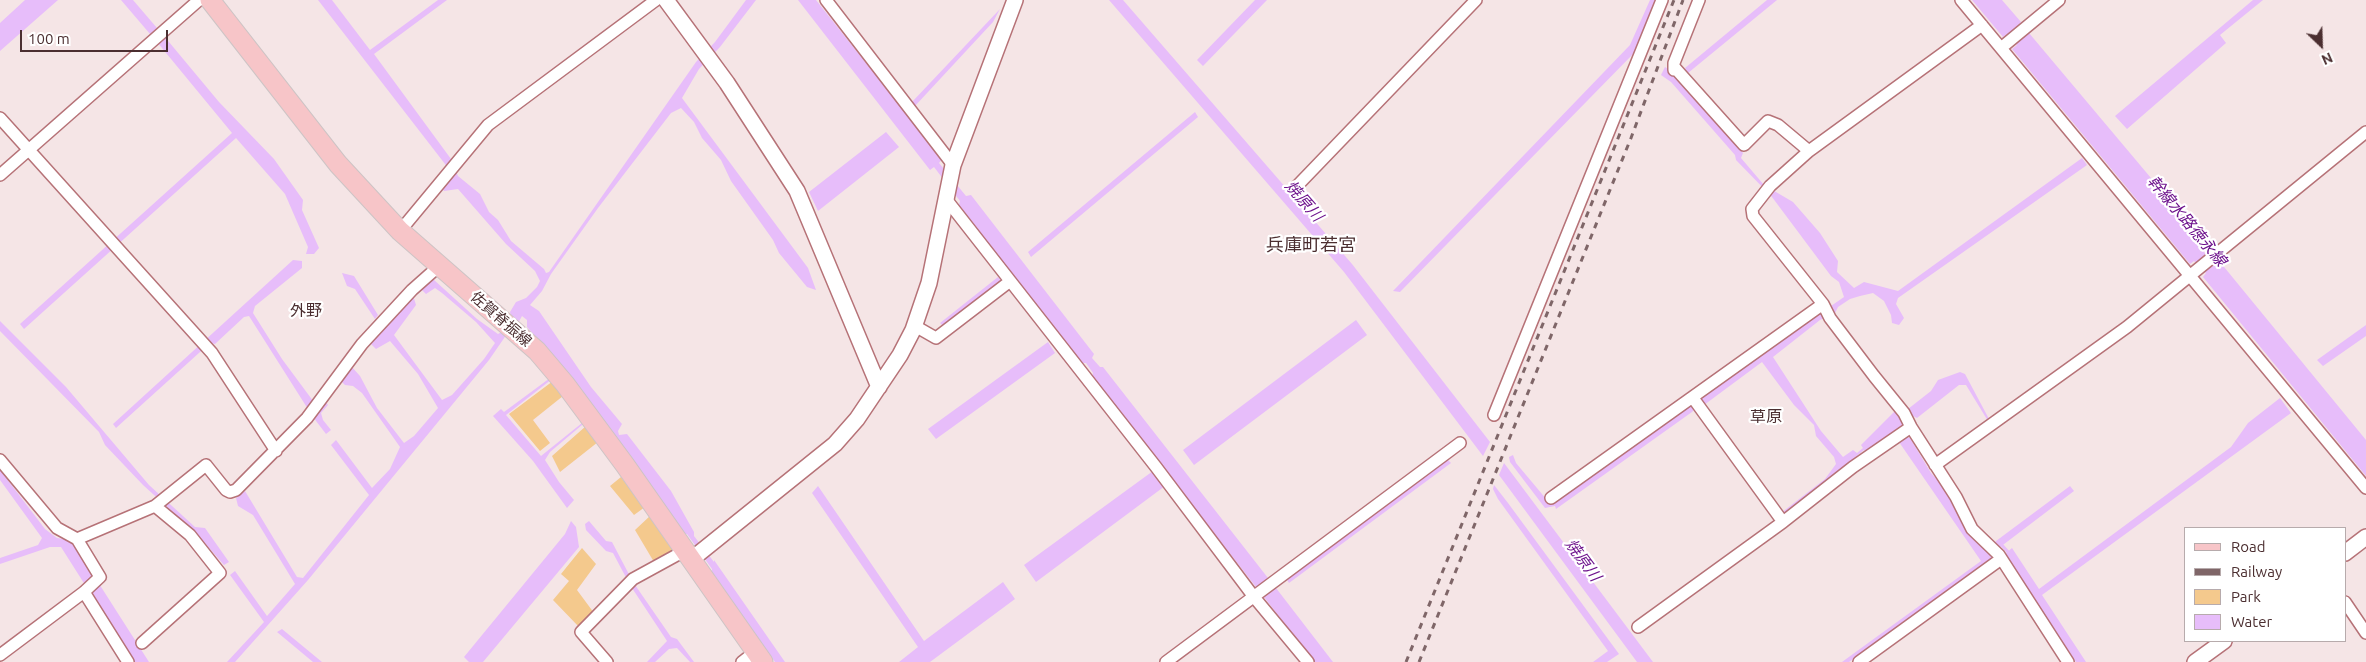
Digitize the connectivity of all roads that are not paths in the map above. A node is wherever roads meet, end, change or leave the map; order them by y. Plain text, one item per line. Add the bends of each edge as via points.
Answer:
1 (199, 0) edge
2 (210, 0) edge
3 (656, 0) edge
4 (666, 0) edge
5 (826, 0) edge
6 (1015, 0) edge
7 (1476, 0) edge
8 (1662, 0) edge
9 (1699, 0) edge
10 (1961, 0) edge
11 (2059, 0) edge
12 (1982, 25) junction
13 (2001, 48) junction
14 (0, 118) edge
15 (2366, 132) edge
16 (28, 150) junction
17 (1809, 151) junction
18 (0, 175) edge
19 (949, 182) junction
20 (1296, 187) dead end
21 (400, 231) junction
22 (439, 266) junction
23 (2190, 277) junction
24 (1009, 282) junction
25 (1822, 304) junction
26 (914, 326) junction
27 (879, 386) junction
28 (1697, 402) junction
29 (1494, 415) dead end
30 (1905, 426) junction
31 (1460, 442) dead end
32 (276, 451) junction
33 (0, 460) edge
34 (1935, 465) junction
35 (2366, 488) edge
36 (1551, 498) dead end
37 (155, 506) junction
38 (1783, 522) junction
39 (2366, 537) edge
40 (77, 539) junction
41 (696, 552) junction
42 (1996, 552) junction
43 (2346, 552) edge
44 (84, 592) junction
45 (1257, 594) junction
46 (2346, 603) edge
47 (1638, 627) dead end
48 (2366, 633) edge
49 (2223, 642) edge
50 (142, 643) dead end
51 (0, 655) edge
52 (754, 658) edge
53 (128, 662) edge
54 (607, 662) edge
55 (1166, 662) edge
56 (1308, 662) edge
57 (1859, 662) edge
58 (2068, 662) edge
59 (2195, 662) edge

1 - 16 street
2 - 21 main road, 佐賀脊振線 via 338,164
3 - 21 street via 488,125
4 - 27 street via 707,55 787,176 822,274 868,371
5 - 19 street
6 - 19 street
7 - 20 street
8 - 29 street
9 - 17 street via 1674,69 1744,145 1768,122 1778,125
10 - 12 street
11 - 13 street
12 - 13 street
12 - 17 street
13 - 23 street
14 - 16 street
15 - 23 street
16 - 18 street
16 - 32 street via 204,344
17 - 25 street via 1767,190 1752,209 1752,216
19 - 24 street
19 - 26 street via 929,283
21 - 22 main road, 佐賀脊振線
22 - 32 street via 362,344 308,418
22 - 41 main road, 佐賀脊振線 via 537,351
23 - 34 street via 2127,327
23 - 35 street
24 - 26 street via 936,338
24 - 45 street
25 - 28 street
25 - 30 street
26 - 27 street via 900,355
27 - 41 street via 857,420 834,444
28 - 36 street
28 - 38 street
30 - 34 street
30 - 38 street
31 - 45 street
32 - 37 street via 236,490 226,490 206,465
33 - 40 street via 58,528
34 - 42 street via 1972,529
37 - 40 street
37 - 50 street via 190,535 220,573
38 - 47 street
39 - 43 street
40 - 44 street via 100,577
41 - 52 main road, 佐賀脊振線
41 - 54 street via 630,581 581,632
42 - 57 street
42 - 58 street
44 - 51 street
44 - 53 street
45 - 55 street
45 - 56 street
46 - 48 street
49 - 59 street

